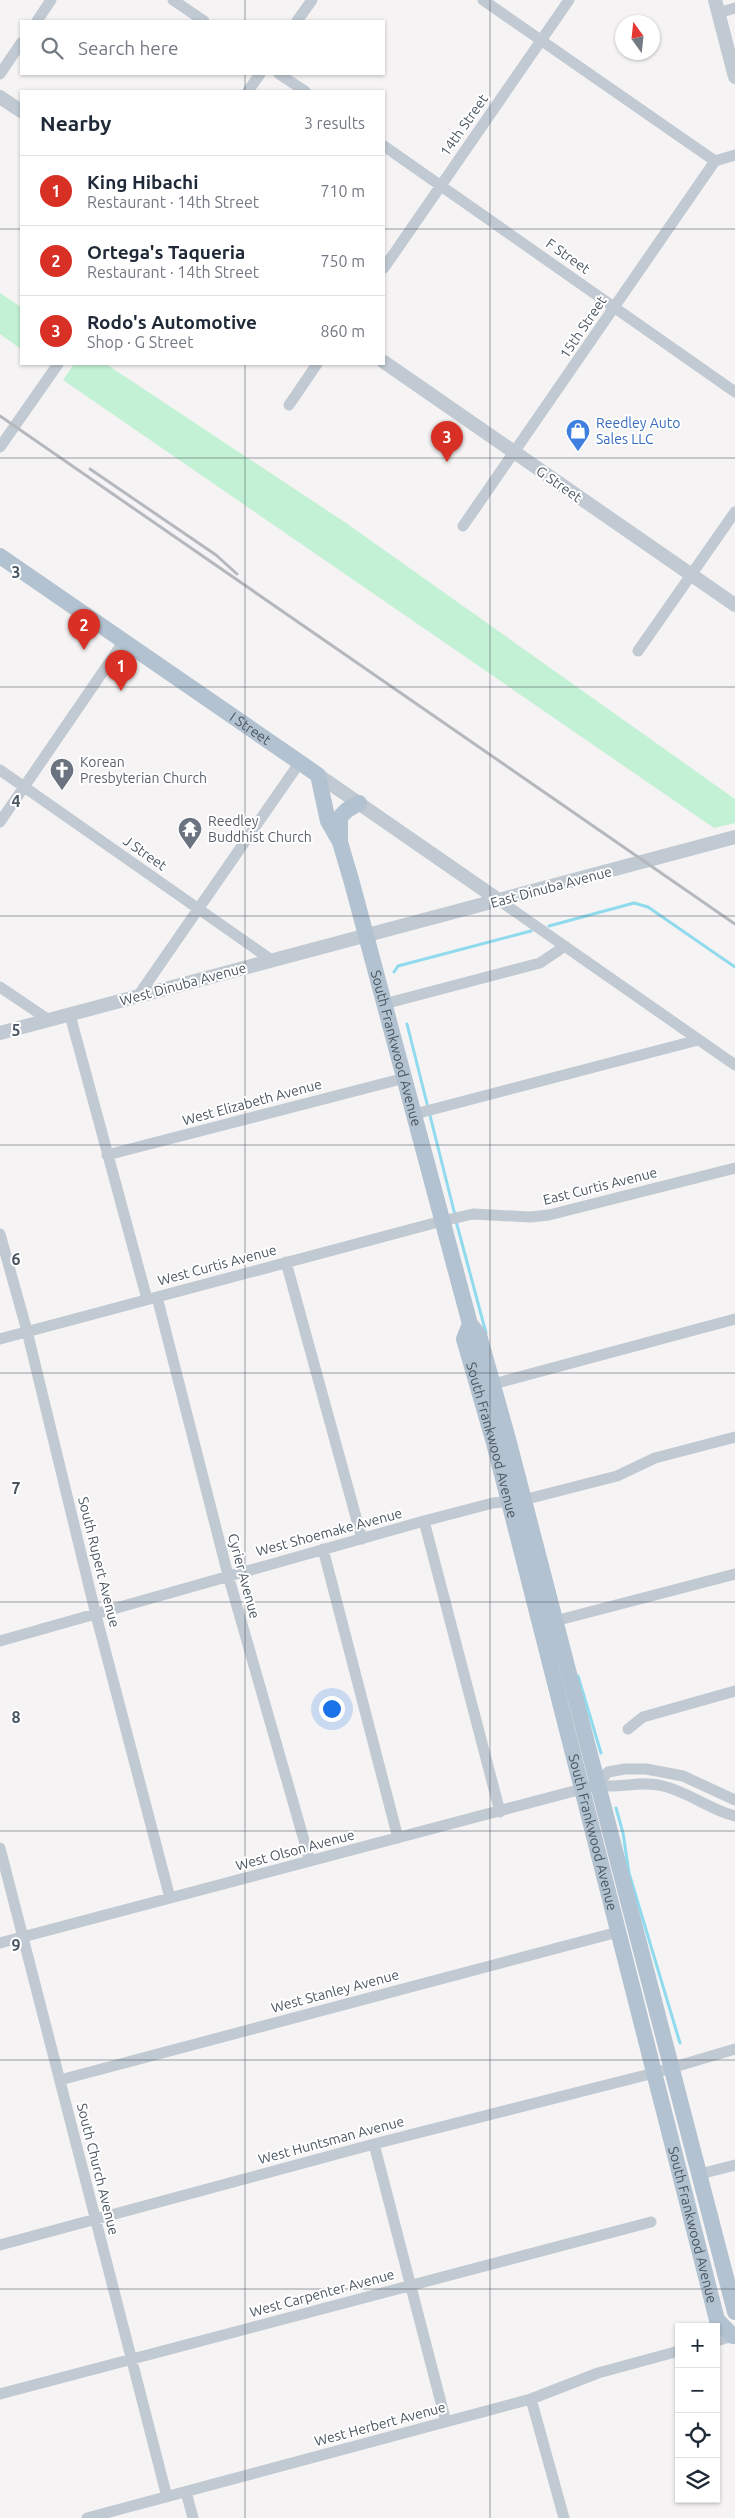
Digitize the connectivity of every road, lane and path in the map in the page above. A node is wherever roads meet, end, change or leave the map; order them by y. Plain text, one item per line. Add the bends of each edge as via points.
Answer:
1 (51, 0) edge
2 (173, 0) edge
3 (312, 0) edge
4 (483, 0) edge
5 (569, 0) edge
6 (716, 6) edge
7 (735, 8) edge
8 (38, 20) edge
9 (203, 20) edge
10 (298, 20) edge
11 (541, 40) junction
12 (20, 45) edge
13 (0, 74) edge
14 (259, 75) edge
15 (281, 75) edge
16 (735, 77) edge
17 (249, 90) edge
18 (304, 90) edge
19 (0, 97) edge
20 (20, 110) edge
21 (385, 147) edge
22 (735, 156) edge
23 (716, 161) junction
24 (440, 186) junction
25 (385, 267) edge
26 (615, 306) junction
27 (385, 363) edge
28 (57, 365) edge
29 (316, 365) edge
30 (735, 392) edge
31 (289, 405) dead end
32 (0, 447) edge
33 (514, 453) junction
34 (735, 512) edge
35 (463, 526) dead end
36 (0, 556) edge
37 (690, 576) junction
38 (735, 605) edge
39 (124, 641) junction
40 (638, 651) dead end
41 (300, 762) junction
42 (0, 770) edge
43 (318, 775) junction
44 (24, 787) junction
45 (359, 803) junction
46 (0, 822) edge
47 (735, 837) edge
48 (340, 842) junction
49 (500, 901) junction
50 (199, 910) junction
51 (367, 936) junction
52 (565, 946) junction
53 (272, 961) junction
54 (0, 987) edge
55 (138, 996) junction
56 (384, 1004) junction
57 (70, 1015) junction
58 (49, 1020) junction
59 (0, 1033) edge
60 (698, 1040) junction
61 (735, 1065) edge
62 (405, 1078) junction
63 (415, 1114) junction
64 (108, 1155) junction
65 (735, 1168) edge
66 (442, 1221) junction
67 (0, 1234) edge
68 (286, 1262) junction
69 (152, 1298) junction
70 (735, 1319) edge
71 (470, 1324) junction
72 (27, 1331) junction
73 (0, 1339) edge
74 (492, 1384) junction
75 (735, 1437) edge
76 (516, 1501) junction
77 (424, 1522) junction
78 (362, 1539) junction
79 (323, 1549) junction
80 (735, 1574) edge
81 (228, 1575) junction
82 (96, 1614) junction
83 (556, 1621) junction
84 (0, 1640) edge
85 (735, 1691) edge
86 (628, 1729) dead end
87 (597, 1785) junction
88 (581, 1790) junction
89 (735, 1800) edge
90 (500, 1812) junction
91 (735, 1816) edge
92 (398, 1838) junction
93 (0, 1848) edge
94 (310, 1861) junction
95 (170, 1898) junction
96 (618, 1932) junction
97 (22, 1937) junction
98 (0, 1943) edge
99 (735, 2049) edge
100 (671, 2068) junction
101 (654, 2073) junction
102 (60, 2080) junction
103 (374, 2144) junction
104 (735, 2165) edge
105 (700, 2174) junction
106 (95, 2219) junction
107 (652, 2222) dead end
108 (0, 2244) edge
109 (412, 2285) junction
110 (735, 2312) edge
111 (734, 2333) edge
112 (720, 2339) edge
113 (675, 2352) edge
114 (130, 2360) junction
115 (0, 2394) edge
116 (531, 2399) junction
117 (446, 2422) junction
118 (186, 2492) junction
119 (167, 2497) junction
120 (560, 2517) edge
121 (87, 2518) edge
122 (193, 2518) edge

1 - 8 street
2 - 9 street
3 - 10 street
4 - 11 street
5 - 11 street, 14th Street
6 - 7 street
6 - 16 street
11 - 23 street
11 - 24 street, 14th Street
12 - 13 street
14 - 17 street
15 - 18 street
19 - 20 street
21 - 24 street, F Street
22 - 23 street
23 - 26 street, 15th Street
24 - 25 street, 14th Street
24 - 26 street, F Street
26 - 30 street, F Street
26 - 33 street, 15th Street
27 - 33 street, G Street
28 - 32 street
29 - 31 street
33 - 35 street, 15th Street
33 - 37 street, G Street
34 - 37 street
36 - 39 main road, I Street
37 - 38 street, G Street
37 - 40 street
39 - 41 main road, I Street
39 - 44 street
41 - 43 main road, I Street
41 - 50 street
42 - 44 street, J Street
43 - 45 street, I Street
43 - 48 main road, South Frankwood Avenue via 328,821
44 - 46 street
44 - 50 street, J Street
45 - 48 main road via 340,817
45 - 49 street, I Street
47 - 49 street, East Dinuba Avenue
48 - 51 main road, South Frankwood Avenue
49 - 51 street, East Dinuba Avenue
49 - 52 street
50 - 53 street, J Street
50 - 55 street
51 - 53 street, West Dinuba Avenue
51 - 56 main road, South Frankwood Avenue
52 - 56 street via 540,962
52 - 60 street
53 - 55 street, West Dinuba Avenue
54 - 58 street
55 - 57 street, West Dinuba Avenue
56 - 62 main road, South Frankwood Avenue
57 - 58 street, West Dinuba Avenue
57 - 64 street, Cyrier Avenue
58 - 59 street, West Dinuba Avenue
60 - 61 street
60 - 63 street
62 - 63 main road, South Frankwood Avenue
62 - 64 street, West Elizabeth Avenue
63 - 66 main road, South Frankwood Avenue
64 - 69 street, Cyrier Avenue
65 - 66 street, East Curtis Avenue via 549,1215 530,1218 473,1214
66 - 68 street, West Curtis Avenue
66 - 71 main road, South Frankwood Avenue
67 - 72 street, South Rupert Avenue
68 - 69 street, West Curtis Avenue
68 - 78 street
69 - 72 street, West Curtis Avenue
69 - 81 street, Cyrier Avenue
70 - 74 street
71 - 74 main road, South Frankwood Avenue via 479,1335
71 - 76 main road, South Frankwood Avenue via 464,1339
72 - 73 street, West Curtis Avenue
72 - 82 street, South Rupert Avenue
74 - 76 main road, South Frankwood Avenue
75 - 76 street, West Shoemake Avenue via 655,1458 617,1476
76 - 77 street, West Shoemake Avenue
76 - 83 main road, South Frankwood Avenue
76 - 88 main road, South Frankwood Avenue
77 - 78 street, West Shoemake Avenue
77 - 90 street
78 - 79 street, West Shoemake Avenue
79 - 81 street, West Shoemake Avenue
79 - 92 street
80 - 83 street
81 - 82 street, West Shoemake Avenue
81 - 94 street, Cyrier Avenue
82 - 84 street, West Shoemake Avenue
82 - 95 street, South Rupert Avenue
83 - 87 main road, South Frankwood Avenue
85 - 86 street via 643,1717
87 - 88 street, West Olson Avenue
87 - 89 street via 608,1772 646,1769 683,1776
87 - 91 street via 610,1788 634,1783 663,1786
87 - 100 main road, South Frankwood Avenue
88 - 90 street, West Olson Avenue
88 - 96 main road, South Frankwood Avenue
90 - 92 street, West Olson Avenue
92 - 94 street, West Olson Avenue
93 - 97 street, South Church Avenue
94 - 95 street, West Olson Avenue
95 - 97 street, West Olson Avenue
96 - 101 main road, South Frankwood Avenue
96 - 102 street, West Stanley Avenue
97 - 98 street, West Olson Avenue
97 - 102 street, South Church Avenue
99 - 100 street, West Huntsman Avenue
100 - 101 street, West Huntsman Avenue
100 - 105 main road, South Frankwood Avenue
101 - 103 street, West Huntsman Avenue
101 - 111 main road, South Frankwood Avenue via 717,2320
102 - 106 street, South Church Avenue
103 - 106 street, West Huntsman Avenue
103 - 109 street
104 - 105 street
105 - 110 main road, South Frankwood Avenue
106 - 108 street, West Huntsman Avenue
106 - 114 street, South Church Avenue
107 - 109 street, West Carpenter Avenue
109 - 114 street, West Carpenter Avenue
109 - 117 street
111 - 112 street
113 - 116 street, West Herbert Avenue via 598,2373
114 - 115 street, West Carpenter Avenue
114 - 119 street, South Church Avenue
116 - 117 street, West Herbert Avenue
116 - 120 street
117 - 118 street, West Herbert Avenue
118 - 119 street, West Herbert Avenue
118 - 122 street
119 - 121 street, West Herbert Avenue

